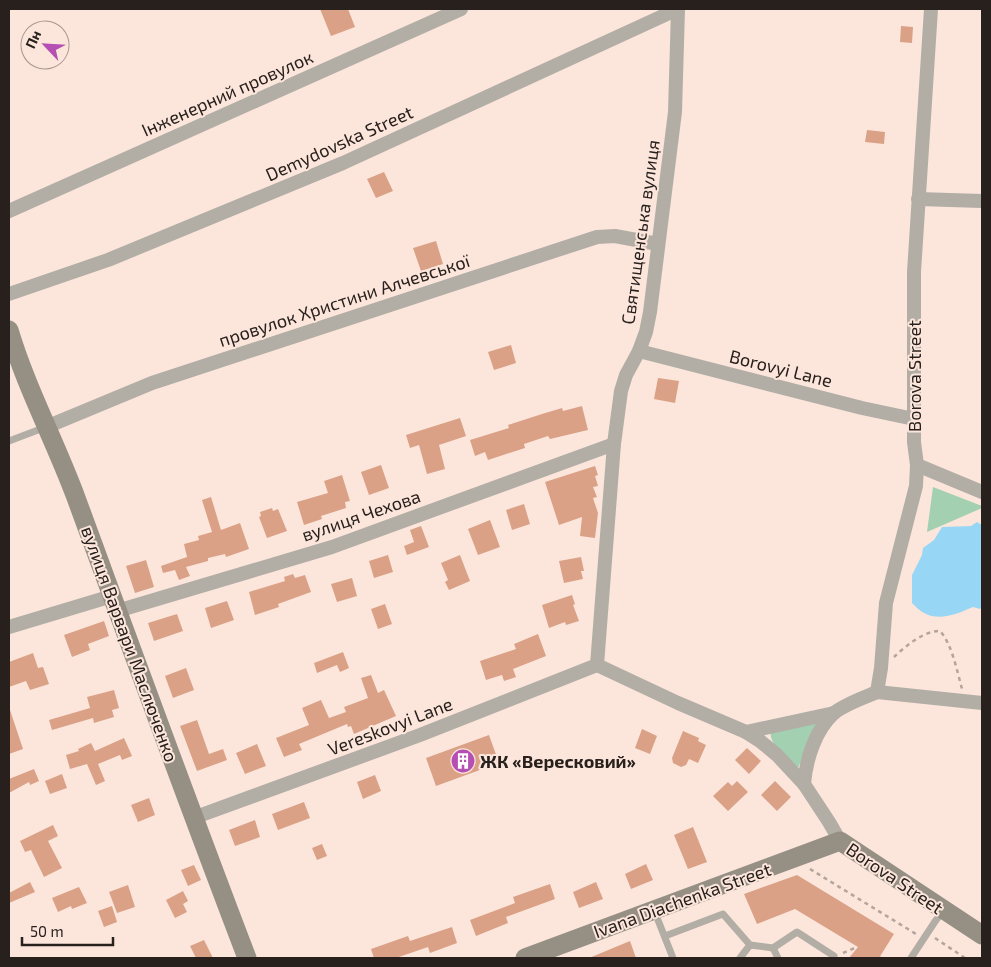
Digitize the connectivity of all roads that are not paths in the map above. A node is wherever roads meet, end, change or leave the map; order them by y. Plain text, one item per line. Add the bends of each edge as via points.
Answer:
1 (461, 9) edge
2 (678, 9) edge
3 (931, 9) edge
4 (918, 199) junction
5 (982, 201) edge
6 (9, 211) edge
7 (658, 244) junction
8 (9, 294) edge
9 (9, 330) edge
10 (639, 351) junction
11 (914, 419) junction
12 (46, 427) junction
13 (9, 440) edge
14 (614, 444) junction
15 (916, 465) junction
16 (982, 492) edge
17 (115, 603) junction
18 (9, 627) edge
19 (598, 664) junction
20 (877, 692) junction
21 (982, 703) edge
22 (834, 713) junction
23 (746, 732) junction
24 (804, 784) junction
25 (193, 818) junction
26 (840, 841) junction
27 (654, 910) junction
28 (944, 911) junction
29 (982, 935) edge
30 (665, 936) junction
31 (750, 945) junction
32 (773, 948) junction
33 (833, 957) edge
34 (247, 958) edge
35 (525, 958) edge
36 (674, 958) edge
37 (740, 958) edge
38 (778, 958) edge
39 (911, 958) edge

1 - 6 street, Інженерний провулок
2 - 7 street, Святищенська вулиця via 675,112
2 - 8 street, Demydovska Street via 343,163 126,253
3 - 4 street, Borova Street
4 - 5 street
4 - 11 street, Borova Street via 914,272
7 - 10 street, Святищенська вулиця via 650,312
7 - 12 street, провулок Христини Алчевської via 615,236 597,237 152,383
9 - 12 street, вулиця Варвари Маслюченко
10 - 11 street, Borovyi Lane
10 - 14 street, Святищенська вулиця via 621,391
11 - 15 street, Borova Street
12 - 13 lane
12 - 17 street, вулиця Варвари Маслюченко via 61,458
14 - 17 street, вулиця Чехова via 332,547
14 - 19 street, Святищенська вулиця
15 - 16 street
15 - 20 street, Borova Street via 916,486 886,603
17 - 18 street, вулиця Чехова
17 - 25 street, вулиця Варвари Маслюченко
19 - 23 street, Borova Street
19 - 25 street, Vereskovyi Lane via 420,735
20 - 21 street
20 - 22 street
22 - 23 street
22 - 24 street via 814,742 805,767
23 - 24 street, Borova Street via 777,755
24 - 26 street, Borova Street
25 - 34 street, вулиця Варвари Маслюченко
26 - 27 street, Ivana Diachenka Street
26 - 28 street, Borova Street
27 - 30 lane
27 - 35 street, Ivana Diachenka Street
28 - 29 street, Borova Street
28 - 39 lane
30 - 31 lane via 723,914
30 - 36 lane
31 - 32 lane
31 - 37 lane
32 - 33 lane via 797,932
32 - 38 lane

